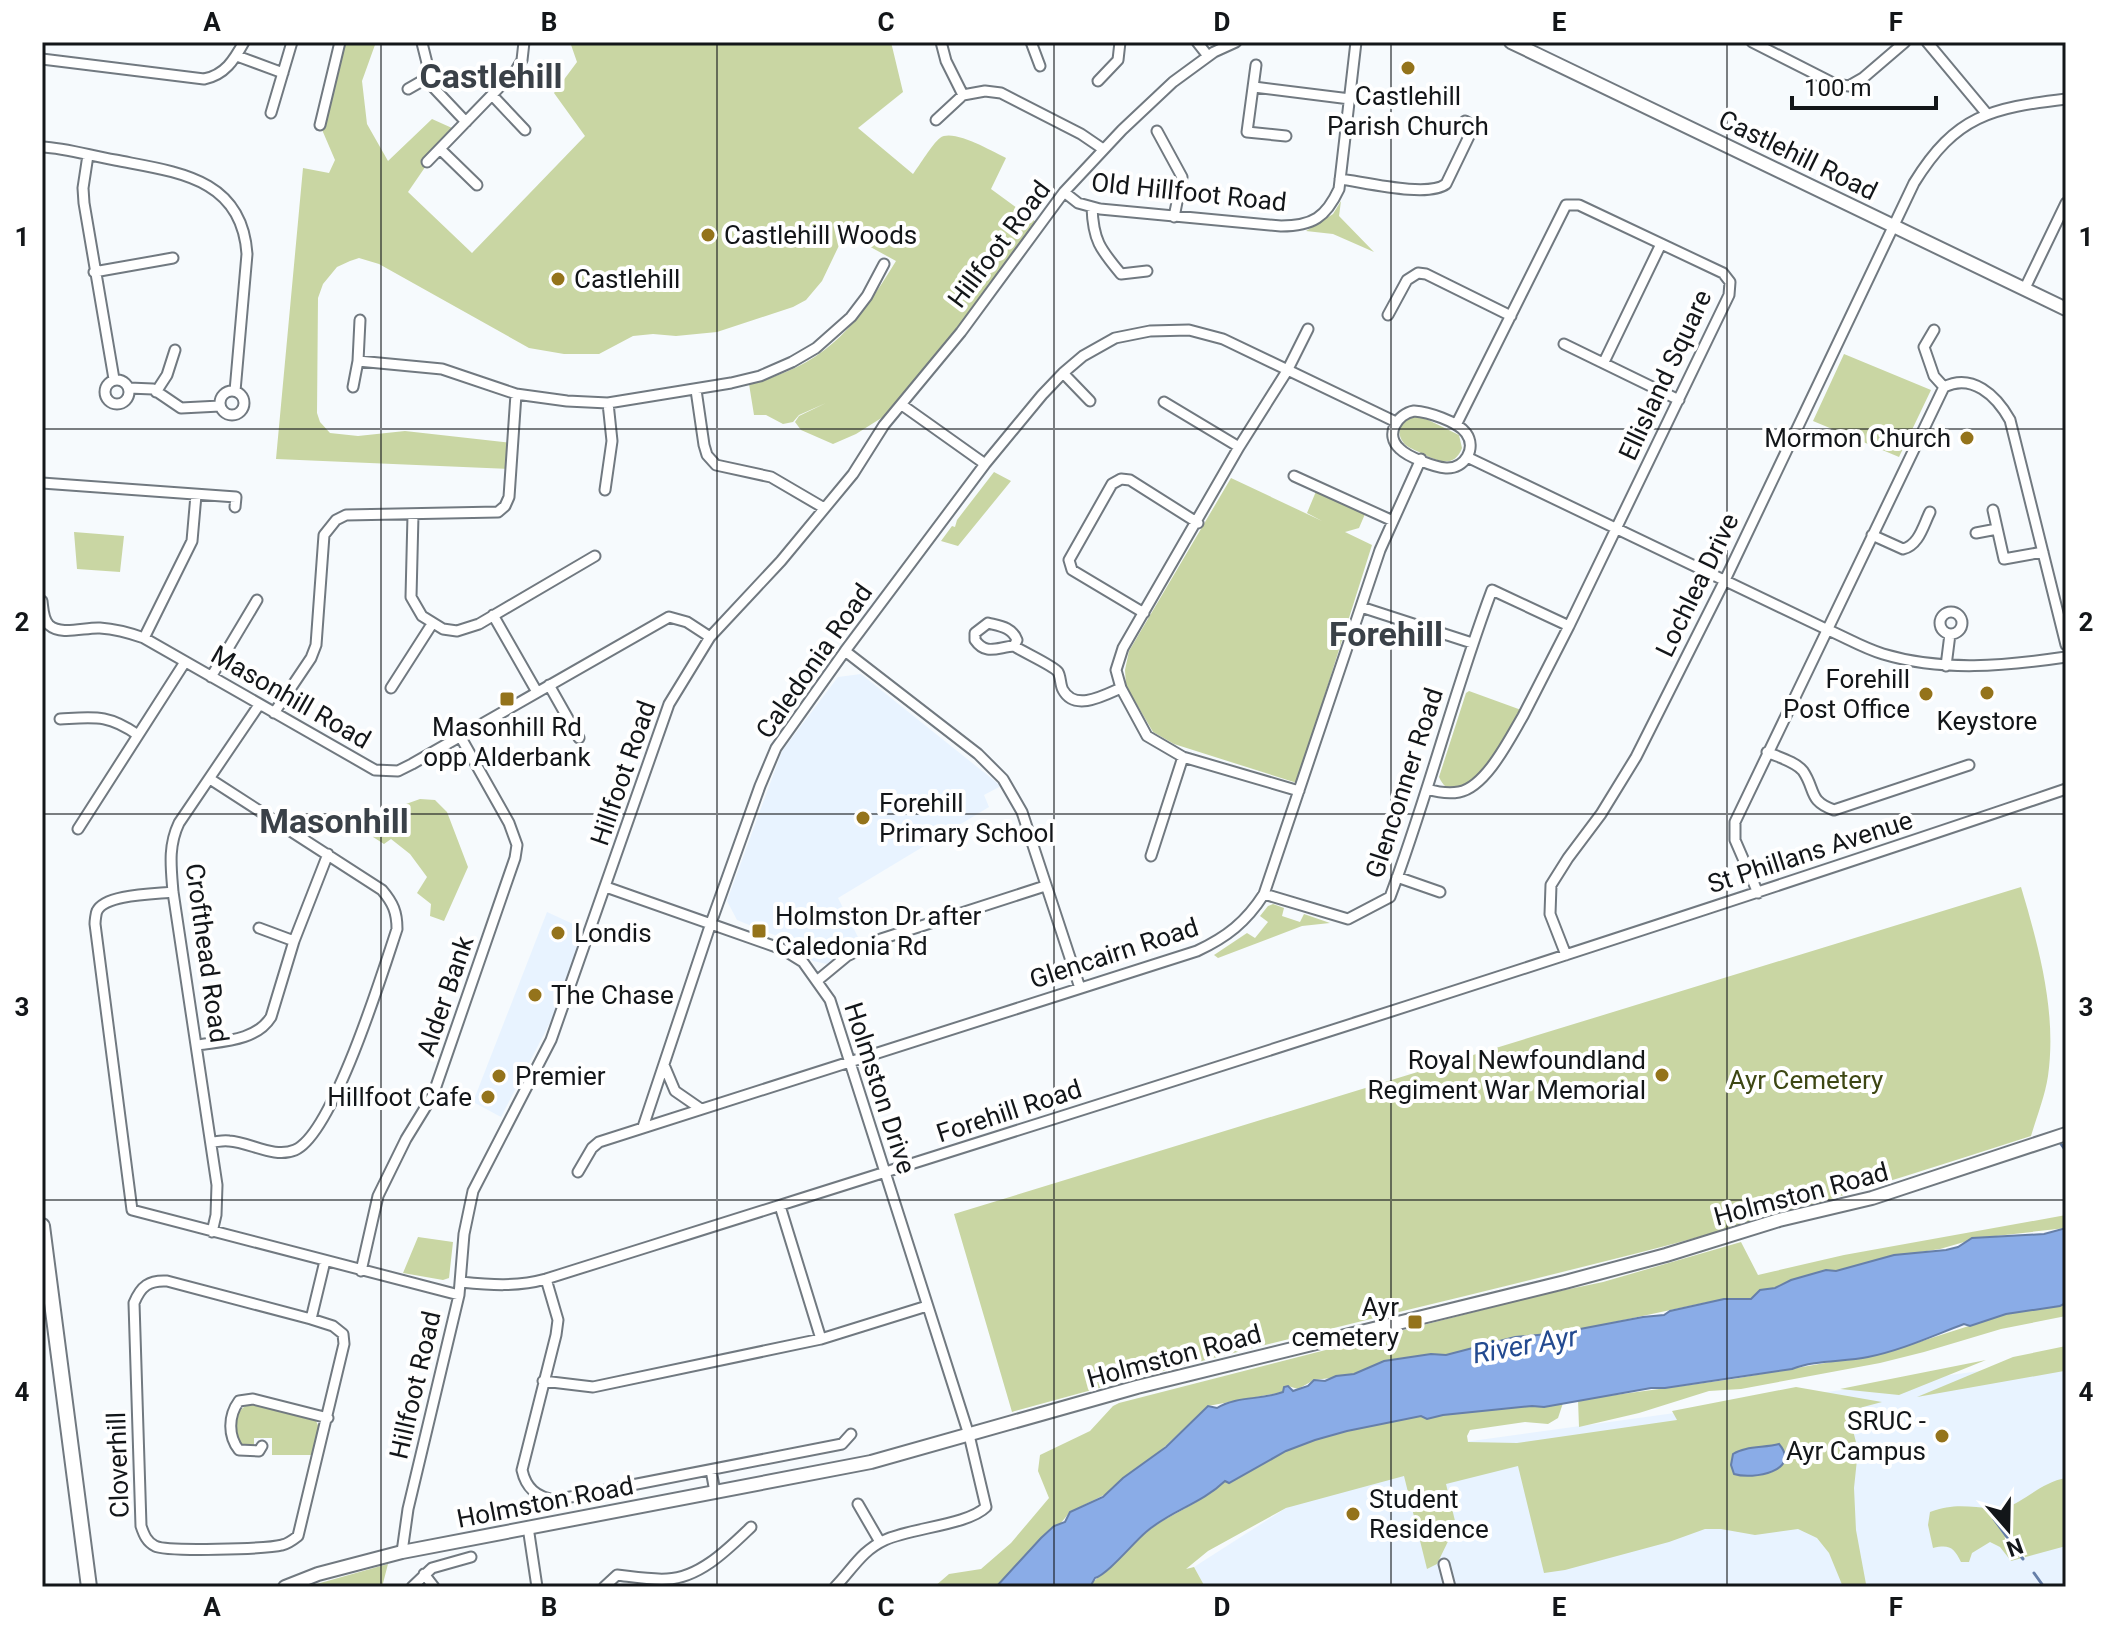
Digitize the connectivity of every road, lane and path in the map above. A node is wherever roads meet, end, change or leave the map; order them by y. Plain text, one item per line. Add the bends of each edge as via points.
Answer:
1 (244, 42) edge
2 (292, 42) edge
3 (340, 42) edge
4 (524, 42) edge
5 (941, 42) edge
6 (1031, 42) edge
7 (1120, 42) edge
8 (1197, 42) edge
9 (1236, 42) edge
10 (1356, 42) edge
11 (1511, 42) edge
12 (1752, 42) edge
13 (1905, 42) edge
14 (1927, 42) edge
15 (422, 43) edge
16 (237, 56) junction
17 (1208, 56) junction
18 (42, 59) edge
19 (1256, 65) dead end
20 (1040, 66) dead end
21 (283, 73) junction
22 (429, 77) junction
23 (1098, 81) dead end
24 (1254, 87) junction
25 (408, 89) dead end
26 (492, 95) junction
27 (963, 95) junction
28 (1350, 99) junction
29 (2066, 99) edge
30 (271, 113) dead end
31 (1987, 114) junction
32 (936, 120) dead end
33 (466, 122) junction
34 (320, 125) dead end
35 (1473, 126) dead end
36 (525, 130) dead end
37 (1157, 131) dead end
38 (1286, 136) dead end
39 (1175, 141) dead end
40 (42, 147) edge
41 (1165, 148) junction
42 (440, 149) junction
43 (1103, 149) junction
44 (88, 155) junction
45 (427, 162) dead end
46 (1340, 179) junction
47 (477, 185) dead end
48 (1064, 192) junction
49 (2066, 203) edge
50 (1092, 207) junction
51 (1174, 217) junction
52 (1894, 226) junction
53 (1661, 244) junction
54 (173, 258) dead end
55 (884, 264) dead end
56 (1147, 271) dead end
57 (94, 272) junction
58 (2025, 288) junction
59 (2066, 309) edge
60 (1388, 315) dead end
61 (1511, 316) junction
62 (360, 320) dead end
63 (1309, 329) dead end
64 (1934, 330) dead end
65 (1564, 344) dead end
66 (175, 350) dead end
67 (358, 361) junction
68 (1604, 362) junction
69 (1287, 371) junction
70 (1063, 373) junction
71 (114, 379) junction
72 (353, 387) dead end
73 (1944, 387) junction
74 (129, 388) junction
75 (696, 390) junction
76 (235, 391) junction
77 (156, 392) junction
78 (516, 394) junction
79 (1679, 400) junction
80 (1090, 401) dead end
81 (1164, 402) dead end
82 (608, 403) junction
83 (902, 405) junction
84 (220, 406) junction
85 (1396, 422) junction
86 (1456, 425) junction
87 (1239, 447) junction
88 (1467, 457) junction
89 (1421, 459) junction
90 (985, 464) junction
91 (1294, 476) dead end
92 (42, 483) edge
93 (605, 490) dead end
94 (196, 495) junction
95 (235, 507) dead end
96 (824, 508) junction
97 (1993, 510) dead end
98 (1930, 512) dead end
99 (413, 515) junction
100 (1393, 521) junction
101 (1198, 523) junction
102 (1617, 528) junction
103 (1997, 529) junction
104 (1976, 533) dead end
105 (1872, 535) junction
106 (2043, 552) junction
107 (595, 556) dead end
108 (1725, 580) junction
109 (257, 600) dead end
110 (42, 601) edge
111 (1361, 607) junction
112 (1144, 613) junction
113 (493, 615) junction
114 (432, 624) junction
115 (1569, 626) junction
116 (1826, 629) junction
117 (1950, 634) dead end
118 (710, 637) junction
119 (144, 638) junction
120 (1472, 643) junction
121 (2066, 645) edge
122 (1014, 646) dead end
123 (845, 651) junction
124 (2066, 657) edge
125 (185, 662) junction
126 (1946, 666) junction
127 (211, 677) junction
128 (549, 685) junction
129 (391, 688) dead end
130 (1121, 688) junction
131 (537, 692) junction
132 (259, 705) junction
133 (274, 713) junction
134 (60, 719) dead end
135 (138, 735) junction
136 (460, 736) junction
137 (579, 738) dead end
138 (1767, 752) junction
139 (1183, 757) junction
140 (1969, 765) dead end
141 (210, 779) junction
142 (1427, 789) junction
143 (2066, 789) edge
144 (1299, 791) junction
145 (78, 829) dead end
146 (328, 854) junction
147 (1151, 856) dead end
148 (1397, 877) junction
149 (1045, 886) junction
150 (606, 887) junction
151 (173, 892) junction
152 (1440, 892) dead end
153 (1758, 893) junction
154 (1264, 894) junction
155 (711, 923) junction
156 (259, 928) dead end
157 (294, 941) junction
158 (1566, 955) junction
159 (818, 980) junction
160 (1080, 988) junction
161 (198, 1045) junction
162 (849, 1062) junction
163 (664, 1065) junction
164 (701, 1109) junction
165 (643, 1127) junction
166 (2066, 1134) edge
167 (211, 1142) junction
168 (578, 1172) dead end
169 (885, 1174) junction
170 (780, 1206) junction
171 (42, 1226) edge
172 (212, 1232) junction
173 (325, 1261) junction
174 (361, 1271) junction
175 (546, 1279) junction
176 (461, 1282) junction
177 (459, 1295) junction
178 (927, 1306) junction
179 (311, 1319) junction
180 (821, 1339) junction
181 (543, 1381) junction
182 (328, 1418) junction
183 (851, 1434) dead end
184 (969, 1435) junction
185 (262, 1446) dead end
186 (711, 1470) junction
187 (715, 1492) junction
188 (858, 1504) dead end
189 (528, 1527) junction
190 (751, 1527) dead end
191 (880, 1542) junction
192 (402, 1552) junction
193 (471, 1557) dead end
194 (1444, 1564) dead end
195 (424, 1574) junction
196 (90, 1583) edge
197 (285, 1587) edge
198 (412, 1587) edge
199 (434, 1587) edge
200 (537, 1587) edge
201 (604, 1587) edge
202 (835, 1587) edge
203 (1450, 1587) edge

1 - 16 street
2 - 21 street
3 - 34 street
4 - 26 street via 522,60
5 - 27 street
6 - 20 street
7 - 23 street via 1118,60
8 - 17 street
9 - 17 street, Hillfoot Road
10 - 28 street, Old Hillfoot Road
11 - 52 main road, Castlehill Road
12 - 13 street via 1849,86
14 - 31 street
15 - 22 street
16 - 18 street via 223,72 204,79
16 - 21 street
17 - 43 street, Hillfoot Road
19 - 24 street
21 - 30 street
22 - 25 street
22 - 33 street
24 - 28 street
24 - 38 street via 1247,132
26 - 33 street
26 - 36 street
27 - 32 street
27 - 43 street via 1001,93
28 - 46 street, Old Hillfoot Road
29 - 31 street, Lochlea Drive via 2011,105
31 - 52 street, Lochlea Drive via 1966,124 1930,158
33 - 42 street
35 - 46 street via 1439,189
37 - 41 street
39 - 41 street
40 - 44 street
41 - 51 street via 1182,177
42 - 45 street
42 - 47 street
43 - 48 street, Hillfoot Road
44 - 57 street via 83,188
44 - 76 street via 197,178 234,208 247,254
46 - 51 street, Old Hillfoot Road via 1331,206 1309,223 1281,226
48 - 50 street, Old Hillfoot Road
48 - 83 street, Hillfoot Road
49 - 58 street
50 - 51 street, Old Hillfoot Road
50 - 56 street via 1093,232 1114,266 1121,274
52 - 58 main road, Castlehill Road
52 - 108 street, Lochlea Drive
53 - 61 street, Ellisland Square via 1579,205 1566,205
53 - 68 street
53 - 79 street, Ellisland Square via 1723,273 1730,282 1729,295
54 - 57 street
55 - 75 street via 851,317 816,348 760,376
57 - 71 street
58 - 59 main road, Castlehill Road
60 - 61 street via 1407,280 1418,273
61 - 86 street, Ellisland Square
62 - 67 street
63 - 69 street
64 - 73 street via 1924,347 1934,376
65 - 68 street
66 - 77 street
67 - 72 street
67 - 78 street via 442,369
68 - 79 street
69 - 70 street, Caledonia Road via 1223,339 1189,330 1115,338
69 - 85 street, Caledonia Road
69 - 87 street
70 - 80 street
70 - 90 street, Caledonia Road
71 - 74 street
71 - 74 street via 104,392 111,402 126,400
73 - 105 street
73 - 106 street via 1966,381 2001,405 2016,438
74 - 77 street
75 - 82 street
75 - 96 street via 704,445 716,465 771,477
76 - 84 street via 223,394
76 - 84 street via 244,400 241,412 228,415
77 - 84 street via 181,408
78 - 82 street
78 - 99 street via 505,506 489,514
79 - 102 street, Ellisland Square
81 - 87 street
82 - 93 street via 612,441
83 - 90 street
83 - 96 street, Hillfoot Road
85 - 86 street via 1405,413 1419,411
85 - 89 street via 1396,444
86 - 88 street via 1469,440
87 - 101 street
88 - 89 street via 1448,468
88 - 102 street
89 - 100 street, Glencairn Road
90 - 123 street, Caledonia Road
91 - 100 street
92 - 94 street
94 - 95 street via 236,497
94 - 119 street via 192,541
96 - 118 street, Hillfoot Road
97 - 103 street
98 - 105 street via 1908,548
99 - 114 street via 411,597
99 - 133 street via 346,515 329,527 324,535 316,645
100 - 111 street, Glencairn Road
101 - 112 street
101 - 112 street via 1130,480 1112,484 1070,565
102 - 108 street
102 - 115 street, Ellisland Square
103 - 104 street
103 - 106 street via 2004,559
105 - 116 street
106 - 121 street
107 - 113 street
108 - 116 street
108 - 158 street, Lochlea Drive via 1636,757 1551,885 1550,914
109 - 127 street
110 - 119 street, Masonhill Road via 47,623 60,630 98,628
111 - 120 street
111 - 144 street, Glencairn Road
112 - 130 street via 1117,659
113 - 114 street via 457,631
113 - 131 street
114 - 129 street
115 - 120 street, Glenconner Road via 1492,590
115 - 142 street, Ellisland Square via 1523,716 1484,775 1461,792
116 - 126 street via 1883,654
116 - 138 street
117 - 126 street
118 - 128 street, Masonhill Road via 669,617
118 - 150 street, Hillfoot Road via 669,704
119 - 125 street, Masonhill Road
120 - 142 street, Glenconner Road
122 - 130 street via 1051,666 1071,699 1082,702
123 - 149 street via 1003,779 1022,812
123 - 155 street, Caledonia Road via 776,748
124 - 126 street via 2008,666
125 - 127 street, Masonhill Road
125 - 135 street
127 - 132 street, Masonhill Road
128 - 131 street, Masonhill Road
128 - 137 street
130 - 139 street via 1147,736
131 - 136 street, Masonhill Road
132 - 133 street, Masonhill Road
132 - 141 street, Crofthead Road
133 - 136 street, Masonhill Road via 375,770 398,771
134 - 135 street via 100,716
135 - 145 street
136 - 174 street, Alder Bank via 509,823 517,845 515,858 433,1095 378,1196
138 - 140 street via 1798,766 1813,797 1834,810
138 - 153 street via 1734,832
139 - 144 street
139 - 147 street
141 - 146 street
141 - 151 street, Crofthead Road via 171,838
142 - 148 street, Glenconner Road
143 - 153 street, St Phillans Avenue
144 - 154 street, Glencairn Road
146 - 157 street
146 - 167 street via 382,890 397,915 362,1035 306,1143 280,1153
148 - 152 street
148 - 154 street, Glenconner Road via 1390,897 1348,919
149 - 159 street via 881,939 847,956
149 - 160 street
150 - 155 street, Holmston Drive
150 - 176 street, Hillfoot Road via 551,1040 473,1191
151 - 161 street, Crofthead Road
151 - 172 street via 104,903 96,911 95,924 132,1210
153 - 158 street, St Phillans Avenue
154 - 160 street, Glencairn Road via 1236,930 1217,942
155 - 159 street, Holmston Drive via 782,949
155 - 163 street, Caledonia Road
156 - 157 street
157 - 161 street via 265,1027
158 - 169 street, Forehill Road
159 - 162 street, Holmston Drive via 830,1000
160 - 162 street, Glencairn Road
161 - 167 street, Crofthead Road
162 - 164 street, Glencairn Road
162 - 169 street, Holmston Drive
163 - 164 street via 671,1086
163 - 165 street, Caledonia Road
164 - 165 street, Glencairn Road
165 - 168 street, Glencairn Road via 599,1142
166 - 184 main road, Holmston Road via 1872,1198 1666,1255 1137,1387
167 - 172 street, Crofthead Road via 217,1200
169 - 170 street, Forehill Road
169 - 178 street, Holmston Drive
170 - 175 street, Forehill Road
170 - 180 street
171 - 196 highway
172 - 173 street
173 - 174 street
173 - 179 street
174 - 177 street
175 - 176 street, Forehill Road via 506,1286
175 - 181 street via 558,1320
176 - 177 street, Hillfoot Road
177 - 192 street, Hillfoot Road
178 - 180 street
178 - 184 street, Holmston Drive
179 - 182 street, Cloverhill via 343,1334
179 - 182 street, Cloverhill via 167,1281 147,1284 138,1292 134,1303 145,1537 153,1545 174,1549 290,1542 302,1528
180 - 181 street via 593,1387
181 - 186 street, Holmston Road via 522,1470 535,1493 555,1500
182 - 185 street via 253,1399 239,1401 231,1420 235,1445 251,1452
183 - 186 street, Holmston Road via 842,1444
184 - 187 main road, Holmston Road via 845,1468
184 - 191 street, Holmston Drive via 983,1512
186 - 187 street
187 - 189 main road, Holmston Road
188 - 191 street
189 - 192 main road, Holmston Road
189 - 200 street
190 - 201 street via 724,1553 684,1575 617,1575
191 - 202 street via 853,1563
192 - 197 main road, Holmston Road
193 - 195 street
194 - 203 street
195 - 198 street
195 - 199 street

